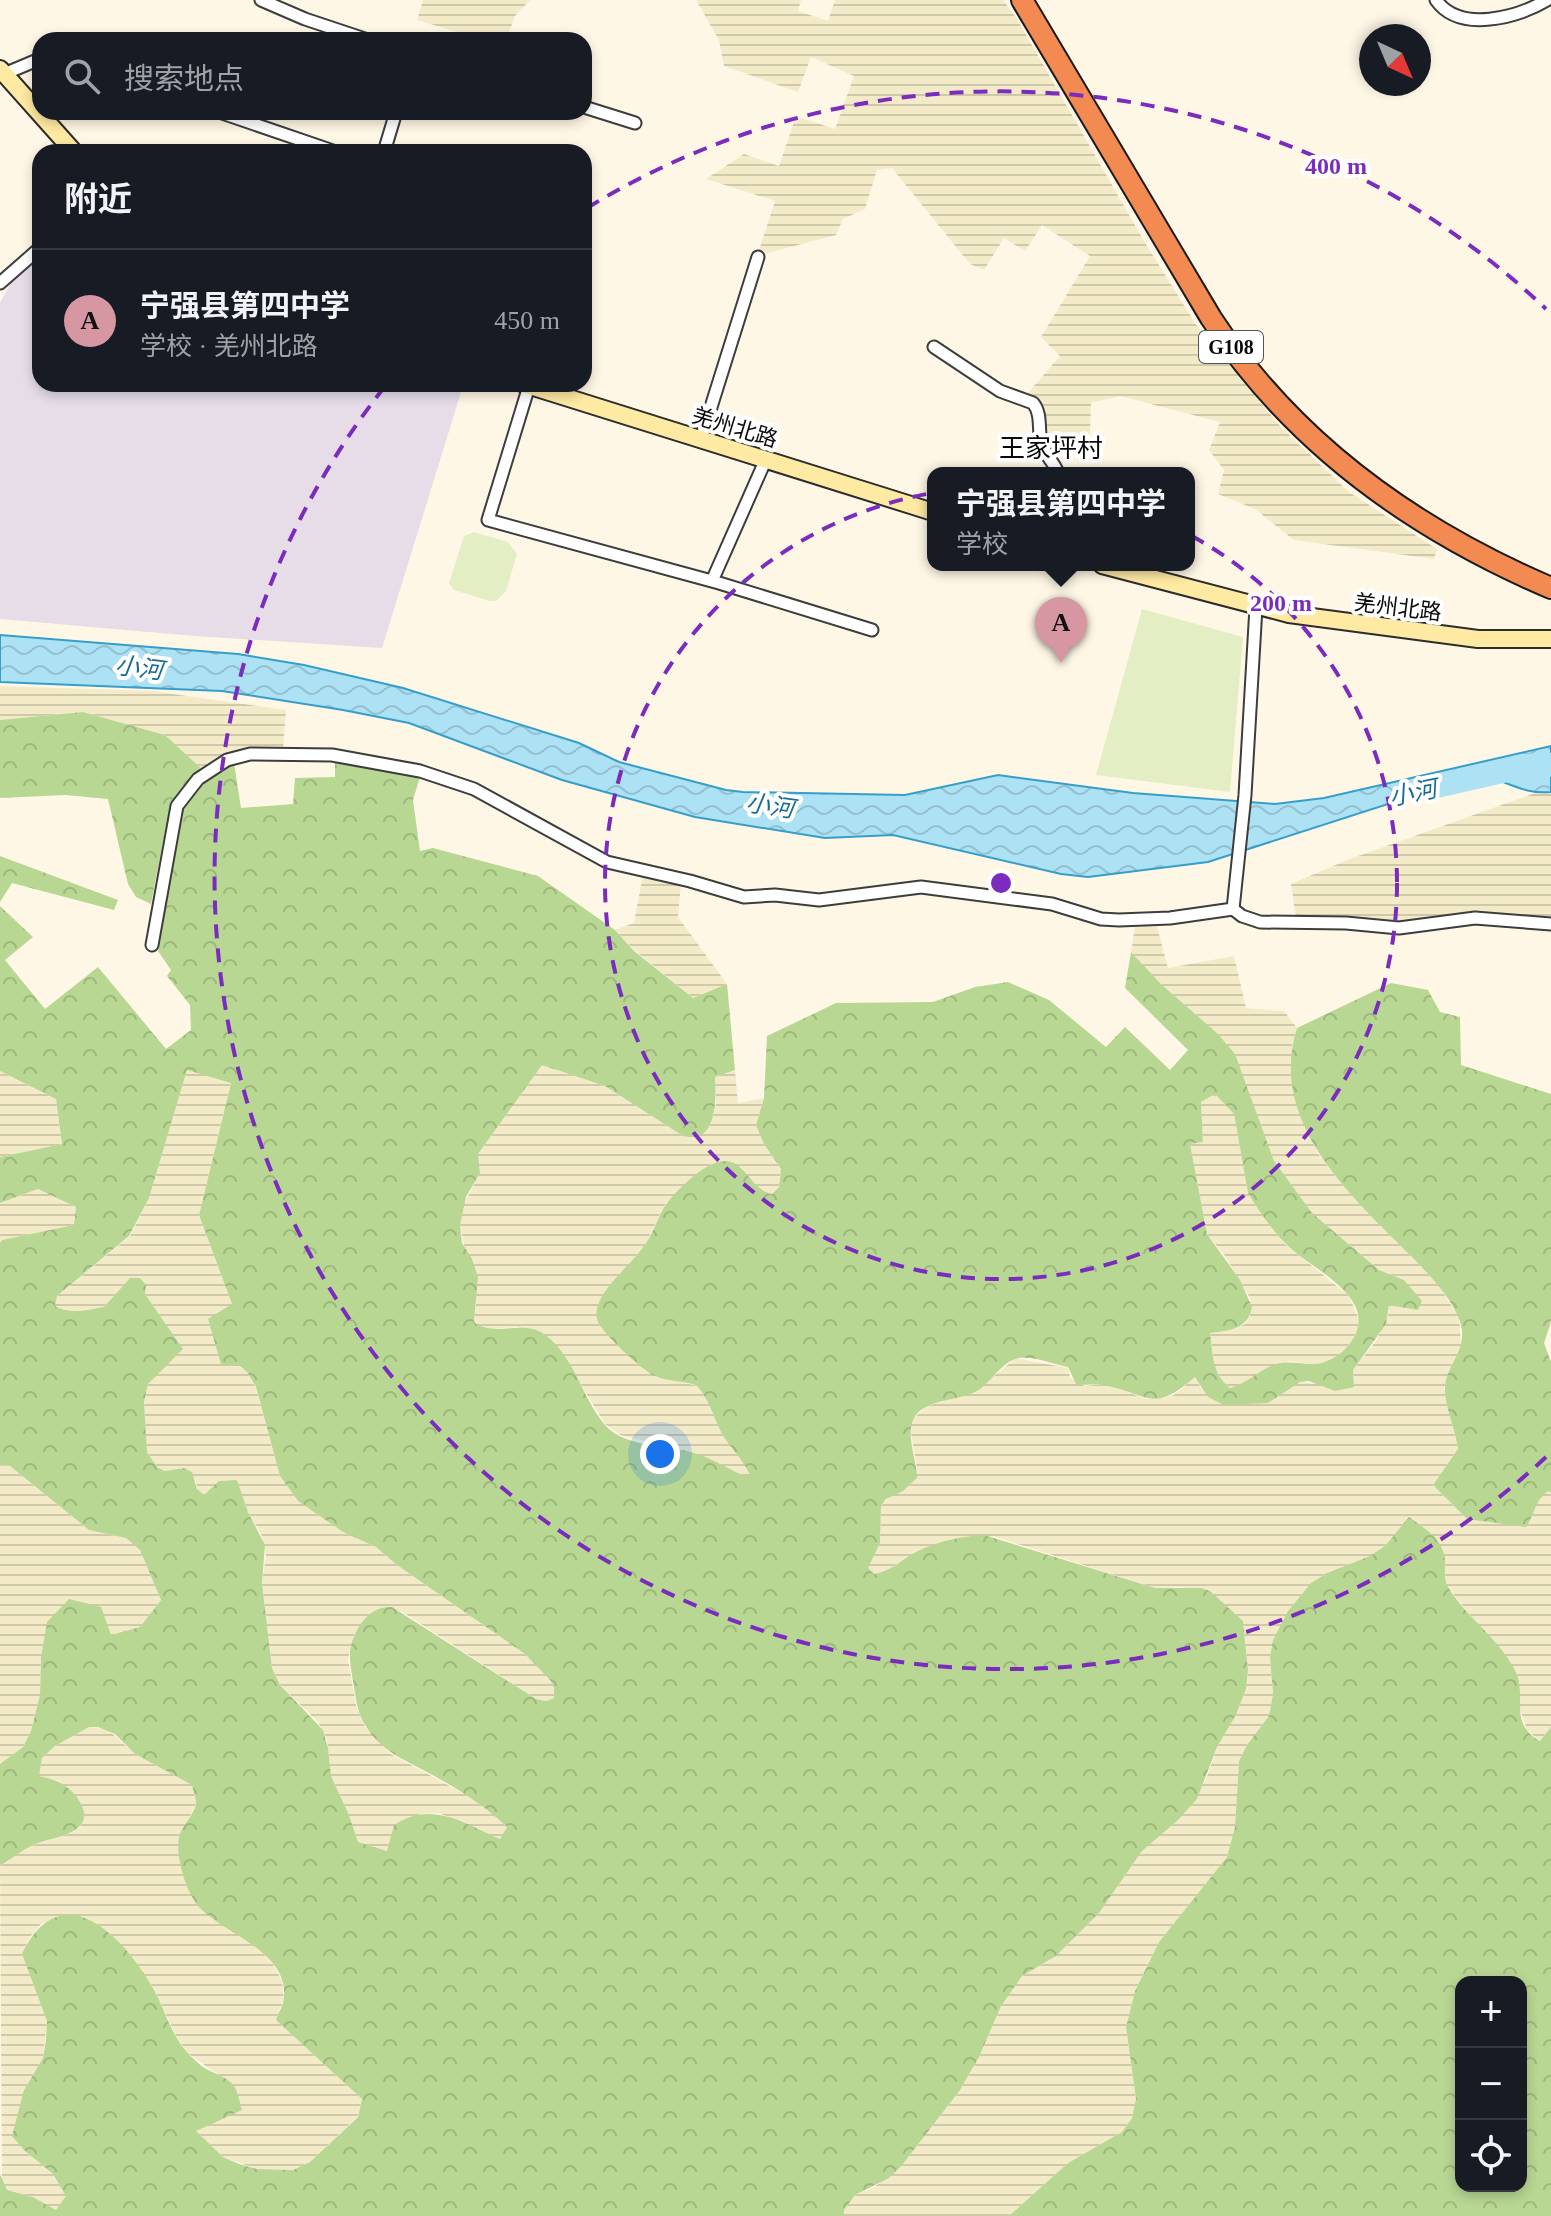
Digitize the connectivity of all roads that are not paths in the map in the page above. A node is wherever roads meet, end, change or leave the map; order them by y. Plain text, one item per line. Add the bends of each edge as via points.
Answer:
1 (261, 0) edge
2 (1022, 0) edge
3 (1436, 0) edge
4 (1547, 0) edge
5 (344, 32) edge
6 (32, 62) edge
7 (2, 71) edge
8 (32, 105) edge
9 (592, 110) edge
10 (46, 120) edge
11 (242, 120) edge
12 (394, 120) edge
13 (635, 123) dead end
14 (67, 144) edge
15 (313, 144) edge
16 (386, 144) edge
17 (32, 255) edge
18 (758, 257) dead end
19 (0, 283) edge
20 (934, 347) dead end
21 (524, 392) edge
22 (549, 392) edge
23 (701, 439) junction
24 (766, 459) junction
25 (1056, 467) edge
26 (927, 510) edge
27 (1124, 571) edge
28 (712, 581) junction
29 (1551, 588) edge
30 (1256, 607) junction
31 (872, 630) dead end
32 (1551, 639) edge
33 (1233, 909) junction
34 (1551, 924) edge
35 (152, 945) dead end

1 - 5 street
2 - 29 highway, G108 via 1204,308 1285,411 1325,450 1407,512 1465,549
3 - 4 street via 1462,17 1482,19 1512,16
6 - 7 street
7 - 8 main road
9 - 13 street
10 - 14 main road
11 - 15 street
12 - 16 street
17 - 19 street
18 - 23 street
20 - 25 street via 1000,391 1037,406 1042,448
21 - 28 street via 488,520
22 - 23 main road, 羌州北路
23 - 24 main road, 羌州北路
24 - 26 main road, 羌州北路
24 - 28 street
27 - 30 main road, 羌州北路
28 - 31 street
30 - 32 main road, 羌州北路 via 1464,637
30 - 33 street
33 - 34 street via 1260,922 1399,928 1475,918
33 - 35 street via 1170,918 1101,919 1052,904 921,887 819,900 744,897 607,862 474,789 420,771 332,755 250,754 227,760 198,779 177,806

